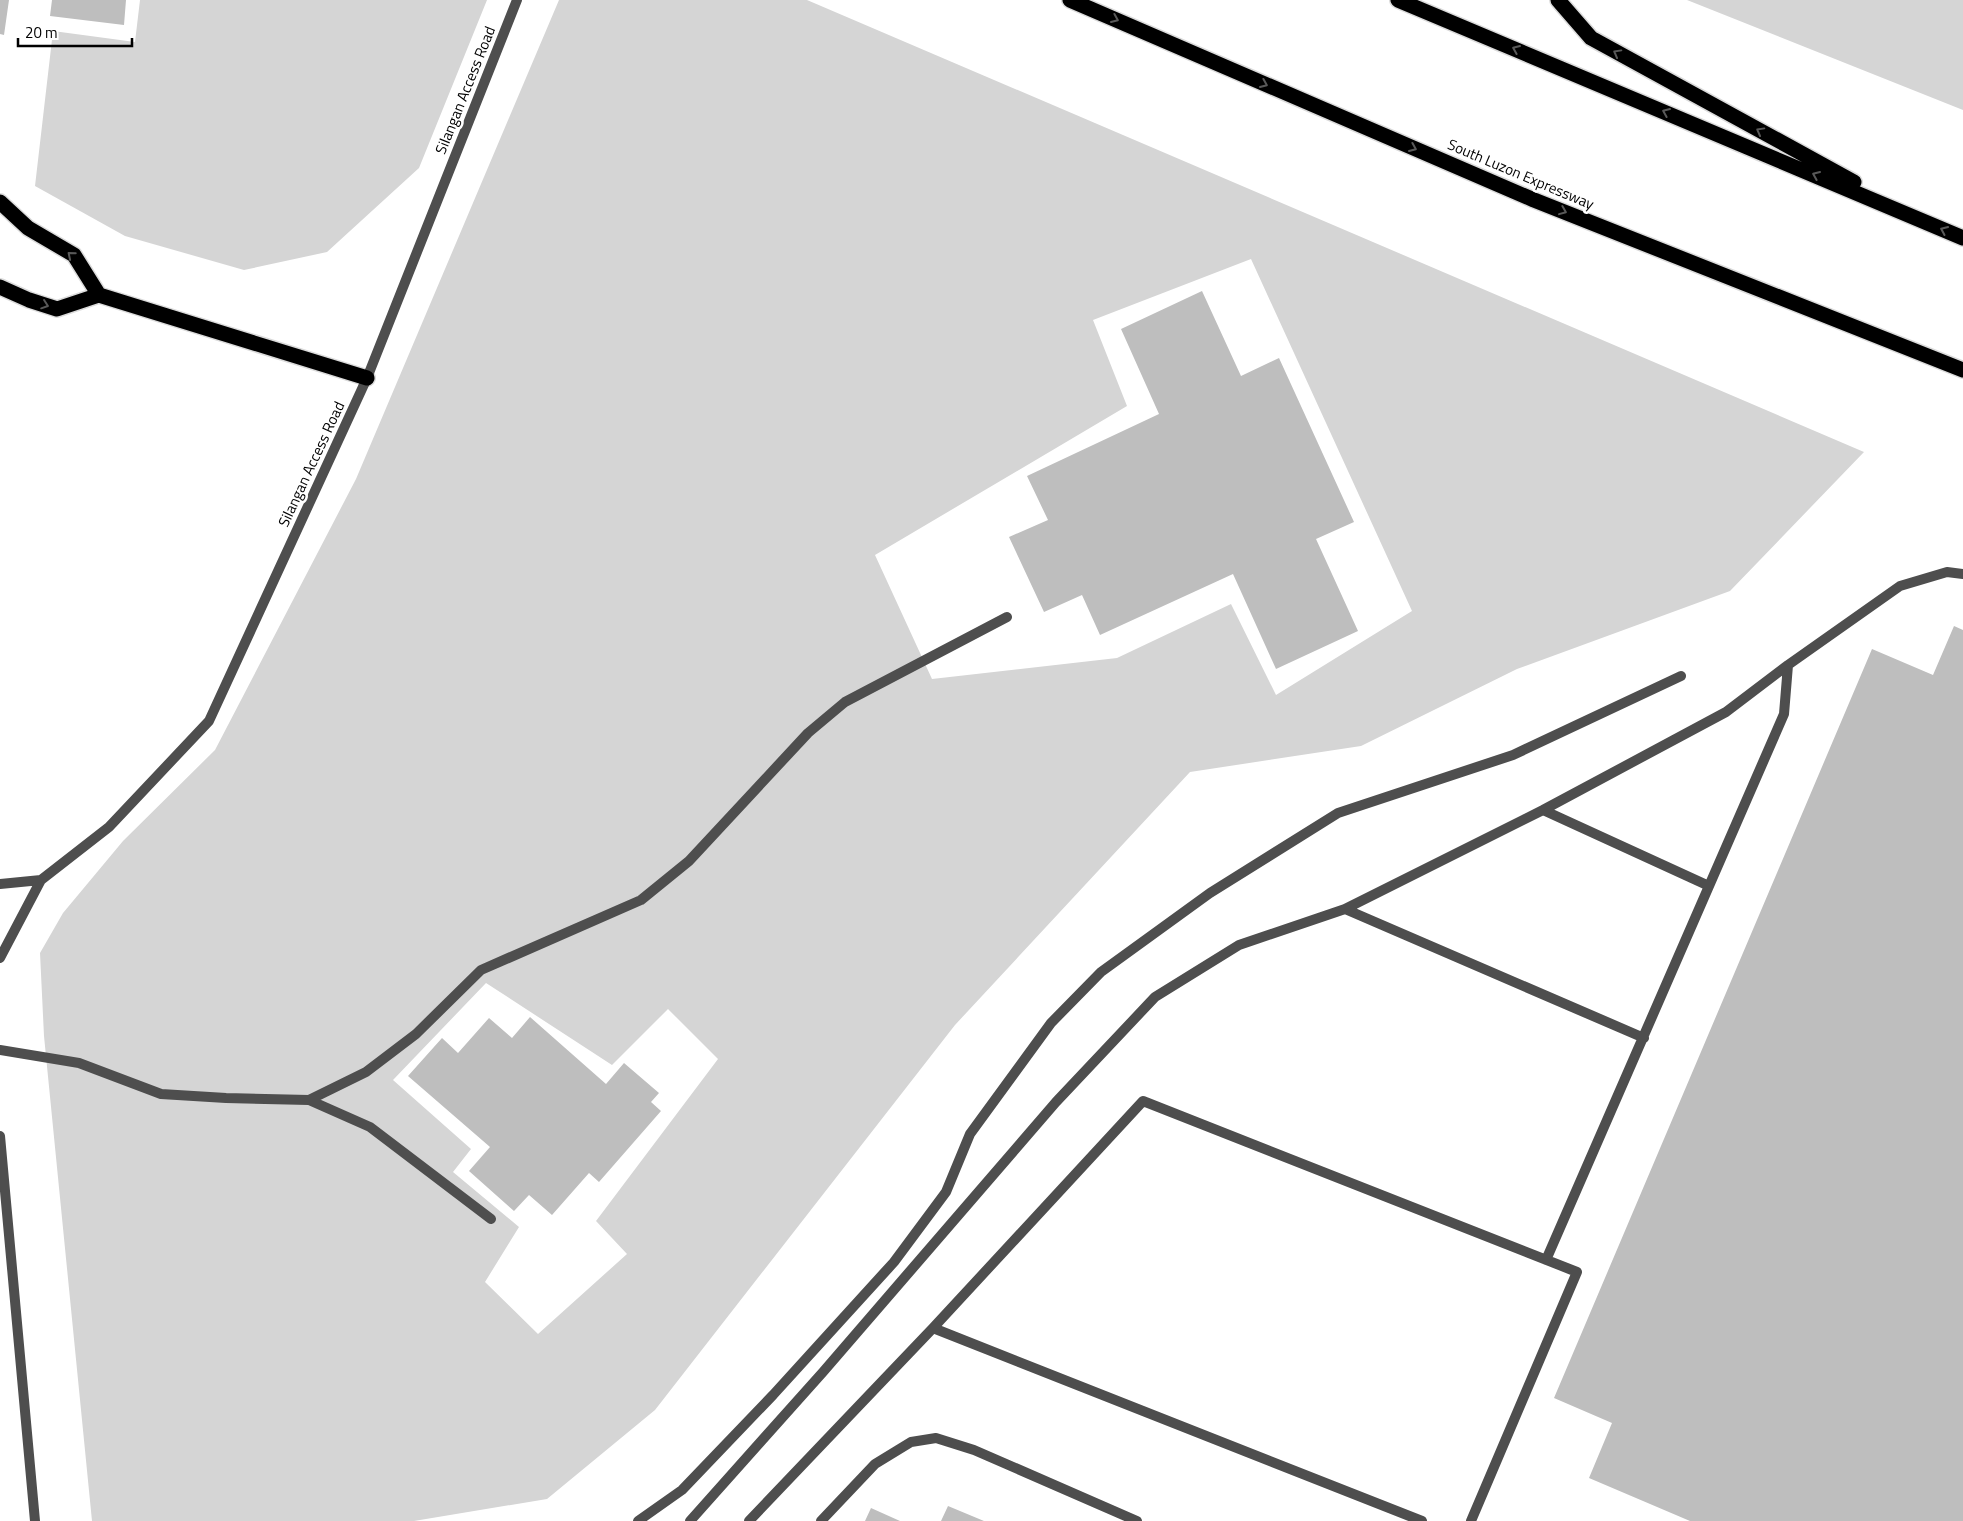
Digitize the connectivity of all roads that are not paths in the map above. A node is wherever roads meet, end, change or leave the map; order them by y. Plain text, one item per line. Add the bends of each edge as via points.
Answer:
1 (517, 0) edge
2 (1070, 0) edge
3 (1398, 0) edge
4 (1558, 0) edge
5 (0, 202) edge
6 (1925, 222) junction
7 (1963, 238) edge
8 (0, 286) edge
9 (99, 295) junction
10 (1963, 370) edge
11 (367, 378) junction
12 (1963, 574) edge
13 (1007, 618) dead end
14 (1788, 665) junction
15 (1681, 676) dead end
16 (1543, 810) junction
17 (41, 880) junction
18 (0, 884) edge
19 (1709, 886) junction
20 (1345, 909) junction
21 (0, 958) edge
22 (1644, 1038) junction
23 (0, 1050) edge
24 (309, 1100) junction
25 (0, 1136) edge
26 (491, 1220) dead end
27 (1546, 1260) junction
28 (933, 1328) junction
29 (36, 1521) edge
30 (638, 1521) edge
31 (690, 1521) edge
32 (749, 1521) edge
33 (821, 1521) edge
34 (1138, 1521) edge
35 (1422, 1521) edge
36 (1471, 1521) edge

1 - 11 street, Silangan Access Road
2 -> 10 highway, South Luzon Expressway via 1534,200
6 -> 3 highway
6 -> 4 highway via 1591,38
9 -> 5 highway via 74,255 28,228
7 -> 6 highway
8 -> 9 highway via 57,309
9 - 11 highway
11 - 17 street, Silangan Access Road via 209,721 109,827
12 - 14 street via 1947,572 1900,586
13 - 24 street via 845,702 808,733 689,861 641,900 481,970 416,1034 366,1072
14 - 16 street via 1726,712
14 - 19 street via 1784,714
15 - 30 street via 1513,755 1338,814 1210,893 1101,972 1051,1023 970,1134 946,1192 894,1262 682,1490
16 - 19 street
16 - 20 street
17 - 18 street
17 - 21 street
19 - 22 street
20 - 22 street
20 - 31 street via 1239,945 1155,997 1056,1102
22 - 27 street
23 - 24 street via 79,1063 161,1094
24 - 26 street via 370,1127
25 - 29 street
27 - 28 street via 1143,1101
27 - 36 street via 1577,1272
28 - 32 street
28 - 35 street
33 - 34 street via 875,1464 911,1442 936,1438 974,1450

